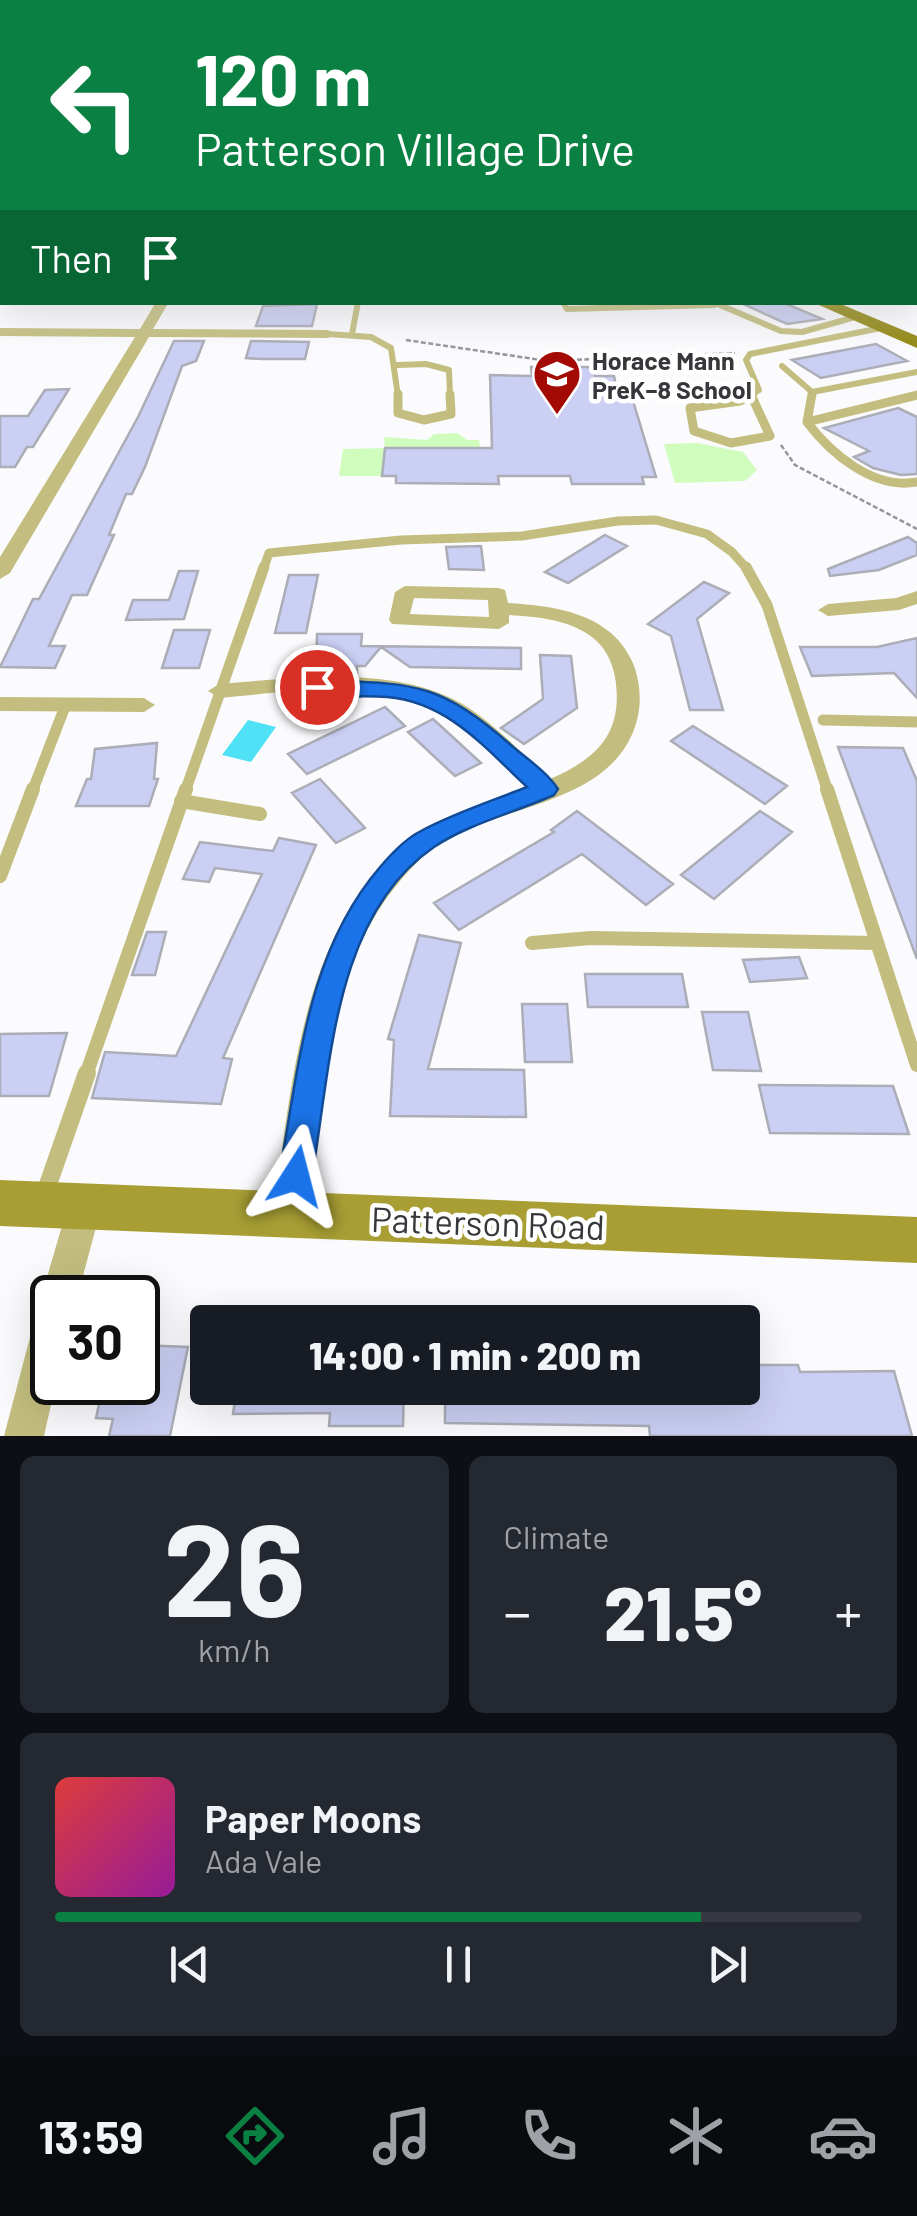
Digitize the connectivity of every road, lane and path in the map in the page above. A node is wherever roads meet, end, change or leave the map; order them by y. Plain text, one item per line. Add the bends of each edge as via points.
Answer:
1 (161, 305) edge
2 (357, 305) edge
3 (565, 305) edge
4 (685, 305) edge
5 (716, 305) edge
6 (827, 305) edge
7 (854, 317) junction
8 (881, 328) junction
9 (0, 332) edge
10 (145, 332) junction
11 (328, 334) joint
12 (352, 334) junction
13 (377, 337) junction
14 (917, 343) edge
15 (750, 354) junction
16 (396, 365) junction
17 (782, 366) dead end
18 (917, 372) edge
19 (812, 392) junction
20 (916, 396) edge
21 (752, 397) junction
22 (807, 422) junction
23 (770, 436) junction
24 (917, 482) edge
25 (917, 528) edge
26 (0, 572) edge
27 (917, 597) edge
28 (499, 608) junction
29 (828, 610) dead end
30 (219, 691) junction
31 (0, 704) edge
32 (66, 704) junction
33 (144, 705) dead end
34 (823, 720) dead end
35 (917, 722) edge
36 (546, 789) junction
37 (182, 801) junction
38 (260, 814) dead end
39 (0, 876) edge
40 (532, 943) dead end
41 (875, 943) junction
42 (917, 1065) edge
43 (42, 1204) edge
44 (290, 1214) junction
45 (917, 1240) edge
46 (55, 1275) edge
47 (32, 1405) edge
48 (24, 1436) edge

1 - 10 street
2 - 12 lane
3 - 4 lane
5 - 7 lane via 780,331 802,332
6 - 7 main road
7 - 8 main road
8 - 14 main road
8 - 15 lane
9 - 10 street
10 - 11 street
10 - 26 street
11 - 12 lane
12 - 13 lane
13 - 15 path via 548,361
13 - 16 lane via 396,350
15 - 21 lane via 746,360 759,390
16 - 16 lane via 398,413 421,420 450,414 449,370
17 - 19 lane
18 - 19 lane
19 - 22 lane
20 - 22 lane
21 - 23 lane
21 - 23 lane via 690,408 694,431 735,444
22 - 24 lane via 839,456 896,486
23 - 25 path via 796,465
27 - 29 street
28 - 28 street via 498,594 405,592 399,620 499,623
28 - 36 street via 551,614 596,629 624,667 630,722 618,747 603,762
30 - 36 street via 345,687 419,694 464,716
30 - 37 lane
30 - 41 lane via 269,553 525,536 619,521 692,528 736,553 762,593
31 - 32 street
32 - 33 street
32 - 39 lane
34 - 35 lane
36 - 44 street via 428,838 374,893 350,932 332,974
37 - 38 lane
37 - 43 lane
40 - 41 lane
41 - 42 lane
43 - 44 main road, Patterson Road
43 - 46 street
44 - 45 main road, Patterson Road
47 - 48 street

